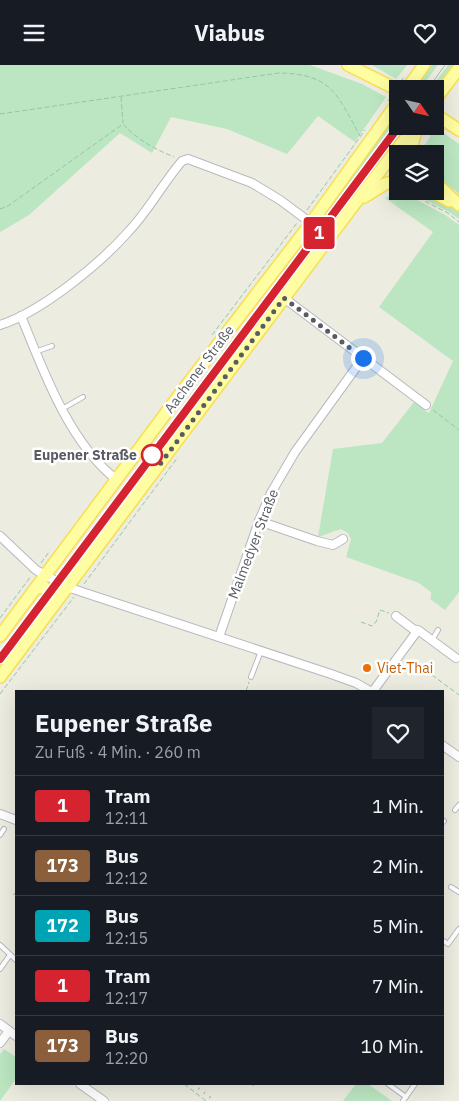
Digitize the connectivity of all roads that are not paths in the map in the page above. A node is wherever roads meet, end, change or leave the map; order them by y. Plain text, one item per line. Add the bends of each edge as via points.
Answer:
1 (350, 66) edge
2 (423, 66) edge
3 (459, 68) edge
4 (410, 80) edge
5 (389, 86) edge
6 (444, 88) edge
7 (389, 109) edge
8 (444, 119) edge
9 (459, 130) edge
10 (409, 135) edge
11 (389, 183) edge
12 (444, 191) edge
13 (444, 198) edge
14 (459, 205) edge
15 (353, 206) junction
16 (311, 223) junction
17 (284, 298) junction
18 (21, 316) junction
19 (0, 325) edge
20 (52, 346) dead end
21 (35, 352) junction
22 (363, 358) junction
23 (83, 397) dead end
24 (426, 405) road end
25 (62, 409) junction
26 (117, 479) junction
27 (259, 521) junction
28 (0, 536) edge
29 (343, 539) dead end
30 (44, 576) junction
31 (67, 587) junction
32 (36, 588) junction
33 (48, 614) junction
34 (396, 616) road end
35 (438, 631) dead end
36 (417, 632) junction
37 (0, 636) edge
38 (219, 637) junction
39 (432, 640) junction
40 (261, 651) junction
41 (457, 659) edge
42 (0, 677) edge
43 (251, 677) road end
44 (370, 690) edge
45 (373, 690) edge
46 (444, 746) edge
47 (459, 757) edge
48 (459, 805) edge
49 (456, 810) dead end
50 (0, 814) edge
51 (15, 820) edge
52 (4, 829) dead end
53 (0, 835) edge
54 (451, 887) dead end
55 (459, 892) edge
56 (459, 929) edge
57 (444, 941) edge
58 (0, 945) edge
59 (10, 955) junction
60 (15, 959) edge
61 (0, 969) edge
62 (0, 1024) edge
63 (9, 1031) junction
64 (15, 1035) edge
65 (0, 1043) edge
66 (81, 1085) edge
67 (389, 1085) edge
68 (414, 1085) edge
69 (406, 1097) junction
70 (104, 1101) edge
71 (402, 1101) edge

1 - 5 main road
2 - 4 main road
3 - 6 main road
7 - 16 main road, Aachener Straße
8 - 9 main road
10 - 15 main road, Aachener Straße
11 - 15 main road via 370,192
12 - 14 main road
13 - 14 main road
15 - 17 main road, Aachener Straße
16 - 18 street via 252,183 188,159 182,161 130,231 104,257
16 - 26 main road, Aachener Straße via 266,272
17 - 22 street
17 - 31 main road, Aachener Straße via 142,488 84,574
18 - 19 street
18 - 21 street
20 - 21 lane
21 - 25 street
22 - 24 street
22 - 27 street, Malmedyer Straße via 281,474
23 - 25 lane
25 - 26 street via 101,467
26 - 30 main road, Aachener Straße via 54,555
27 - 29 street via 333,545
27 - 38 street, Malmedyer Straße
28 - 30 street
30 - 31 street
30 - 32 main road, Aachener Straße
31 - 33 main road, Aachener Straße
31 - 38 street
32 - 33 main road via 48,590
32 - 37 main road, Aachener Straße
33 - 42 main road, Aachener Straße
34 - 36 street
35 - 39 lane
36 - 39 street
36 - 45 street
38 - 40 street
39 - 41 street
40 - 43 lane
40 - 44 street
46 - 47 street
48 - 49 lane
50 - 51 street
52 - 53 lane
54 - 55 lane
56 - 57 lane via 448,944
58 - 59 lane
59 - 60 lane
59 - 61 lane
62 - 63 street
63 - 64 street
63 - 65 street
66 - 70 street
67 - 69 lane
68 - 69 lane
69 - 71 lane

